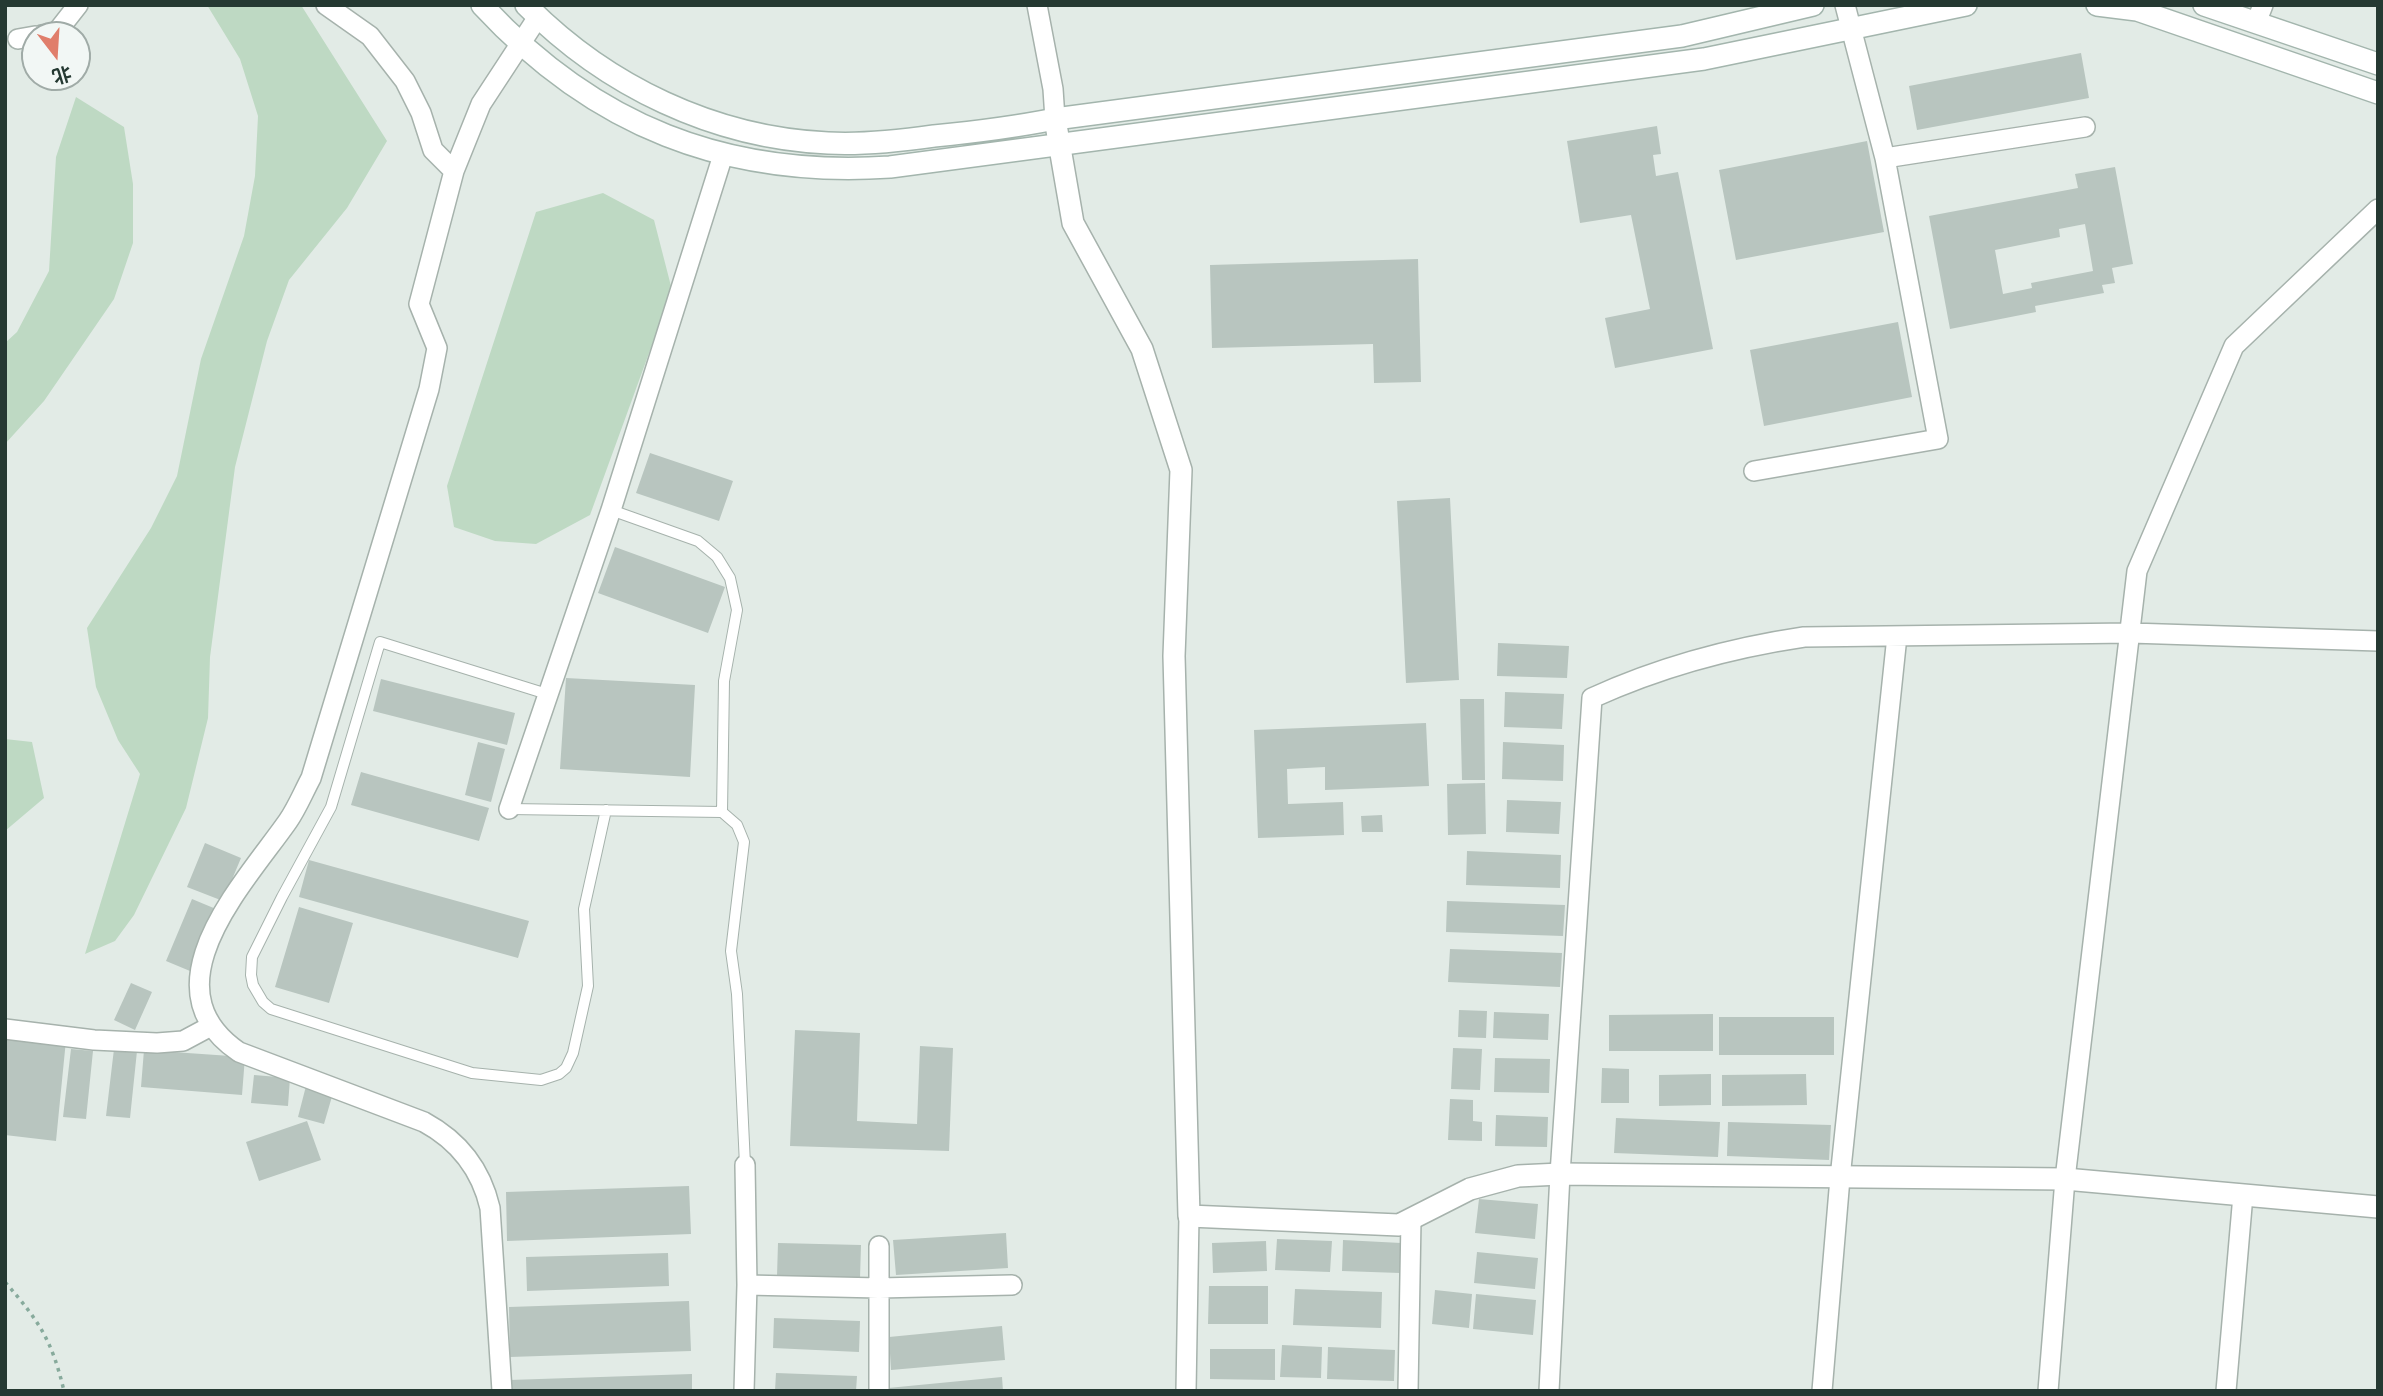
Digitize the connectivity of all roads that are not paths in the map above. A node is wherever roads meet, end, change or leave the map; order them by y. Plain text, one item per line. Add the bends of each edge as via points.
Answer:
1 (78, 5) edge
2 (326, 5) edge
3 (482, 5) edge
4 (1037, 5) edge
5 (1813, 5) edge
6 (1845, 5) edge
7 (1966, 5) edge
8 (2097, 5) edge
9 (2204, 5) edge
10 (532, 11) edge
11 (2260, 14) edge
12 (65, 21) edge
13 (1851, 28) junction
14 (521, 44) junction
15 (2378, 64) edge
16 (2378, 93) edge
17 (1055, 119) junction
18 (2085, 128) dead end
19 (1060, 145) junction
20 (723, 155) junction
21 (1885, 158) junction
22 (454, 171) junction
23 (2378, 209) edge
24 (1755, 471) dead end
25 (611, 510) junction
26 (2130, 634) junction
27 (1897, 636) junction
28 (2378, 641) edge
29 (547, 694) junction
30 (509, 809) joint
31 (606, 810) junction
32 (722, 811) junction
33 (211, 1026) junction
34 (5, 1029) edge
35 (745, 1165) joint
36 (1559, 1174) junction
37 (1840, 1178) junction
38 (2065, 1180) junction
39 (2243, 1195) junction
40 (2378, 1207) edge
41 (1189, 1216) junction
42 (1411, 1219) junction
43 (879, 1246) dead end
44 (747, 1285) junction
45 (1012, 1285) dead end
46 (879, 1288) junction
47 (502, 1391) edge
48 (744, 1391) edge
49 (879, 1391) edge
50 (1186, 1391) edge
51 (1408, 1391) edge
52 (1549, 1391) edge
53 (1822, 1391) edge
54 (2048, 1391) edge
55 (2226, 1391) edge

1 - 12 street
2 - 22 street via 370,36 398,72 421,113 433,150
3 - 14 main road
4 - 17 street
5 - 17 main road via 1682,36
6 - 13 street
7 - 13 main road
8 - 16 main road via 2137,10
9 - 11 main road
10 - 14 street
10 - 17 main road via 576,51 629,86 692,115 758,134 862,144
11 - 15 main road
13 - 19 main road via 1704,58
13 - 21 street
14 - 20 main road via 553,72 609,108 675,139
14 - 22 street via 481,104
17 - 19 main road
18 - 21 street
19 - 20 main road via 854,170 781,166
19 - 41 main road via 1073,223 1142,349 1181,470 1174,656
20 - 25 street
21 - 24 street via 1938,439
22 - 33 street via 419,304 437,348 429,389 311,778 290,819 221,914 199,970 201,1003
23 - 26 street via 2234,346 2137,571
25 - 29 street
25 - 32 lane via 698,541 717,557 734,589 737,610 724,681
26 - 27 street
26 - 28 street
26 - 38 street
27 - 36 street via 1804,637 1751,646 1678,664 1592,698
27 - 37 street
29 - 30 street
29 - 31 lane via 380,642 331,807 252,957 256,993 271,1009 471,1073 541,1080 559,1074 573,1053 588,986 584,909
30 - 31 lane
31 - 32 lane
32 - 35 lane via 737,825 744,842 731,951
33 - 34 street via 183,1041 157,1043
33 - 47 street via 239,1052 424,1122 451,1139 468,1157 490,1208
35 - 44 street
36 - 37 main road
36 - 42 main road via 1518,1175 1470,1189
36 - 52 street
37 - 38 main road
37 - 53 street
38 - 39 main road
38 - 54 street
39 - 40 main road
39 - 55 street
41 - 42 main road via 1399,1225
41 - 50 street
42 - 51 street
43 - 46 street
44 - 46 street
44 - 48 street
45 - 46 street
46 - 49 street

